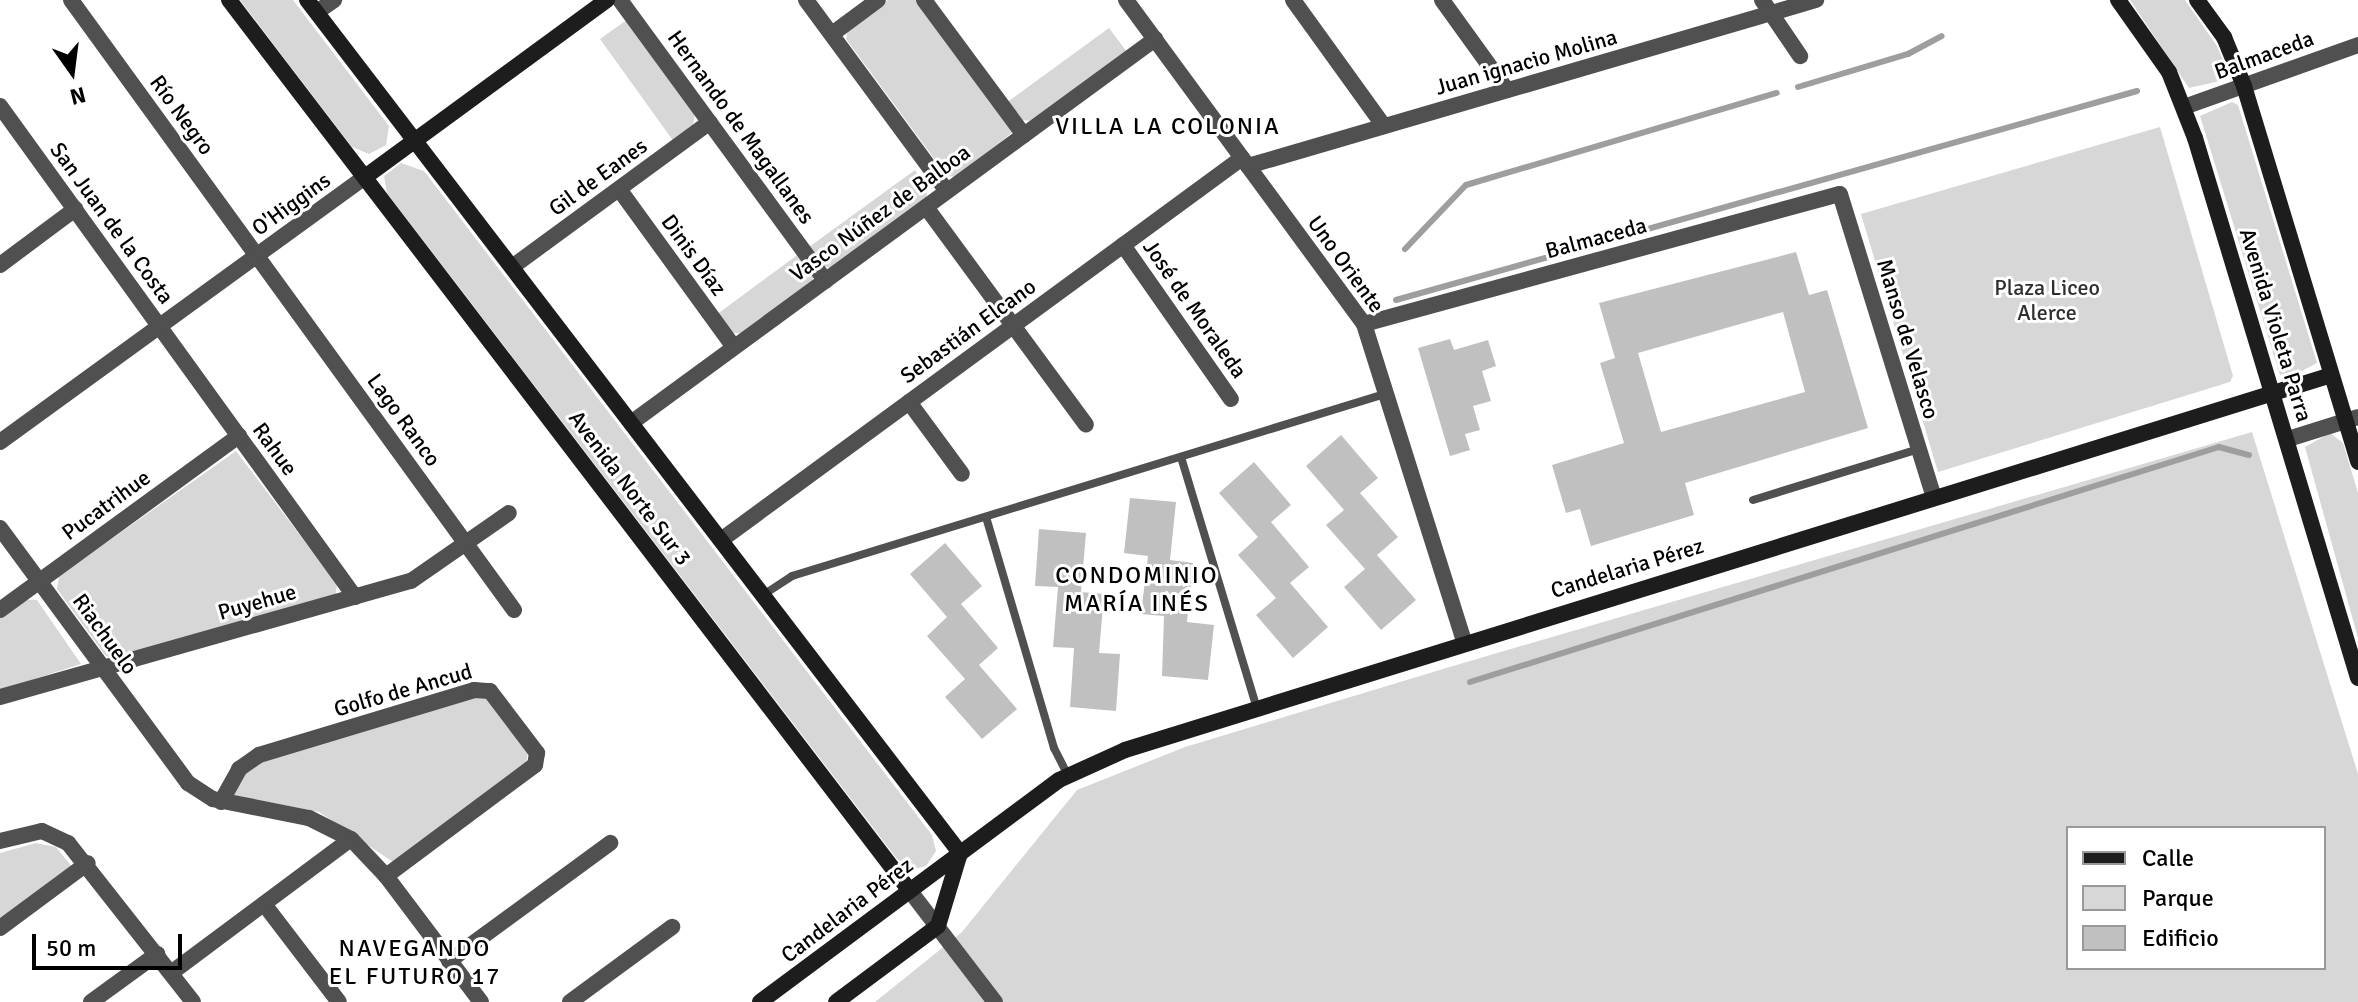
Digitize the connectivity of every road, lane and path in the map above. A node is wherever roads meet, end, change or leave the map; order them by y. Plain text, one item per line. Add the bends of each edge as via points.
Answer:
1 (71, 0) edge
2 (229, 0) edge
3 (334, 0) edge
4 (607, 0) edge
5 (620, 0) edge
6 (806, 0) edge
7 (878, 0) edge
8 (924, 0) edge
9 (1126, 0) edge
10 (1293, 0) edge
11 (1442, 0) edge
12 (1816, 0) edge
13 (2118, 0) edge
14 (2197, 0) edge
15 (312, 6) edge
16 (1767, 6) edge
17 (832, 34) junction
18 (1155, 39) junction
19 (2358, 45) edge
20 (1800, 56) dead end
21 (2244, 86) junction
22 (1507, 90) junction
23 (0, 106) edge
24 (2184, 107) junction
25 (710, 122) junction
26 (1384, 126) junction
27 (1024, 135) junction
28 (415, 141) junction
29 (1245, 162) junction
30 (365, 177) junction
31 (619, 189) junction
32 (947, 191) junction
33 (1840, 194) joint
34 (926, 207) junction
35 (75, 209) junction
36 (1123, 245) junction
37 (257, 255) junction
38 (0, 265) edge
39 (512, 267) junction
40 (826, 281) junction
41 (1364, 324) junction
42 (160, 326) junction
43 (1013, 326) junction
44 (734, 347) junction
45 (2331, 375) junction
46 (1388, 393) junction
47 (2273, 393) junction
48 (1231, 399) dead end
49 (909, 402) junction
50 (2352, 419) edge
51 (631, 423) junction
52 (1086, 425) dead end
53 (239, 436) junction
54 (2288, 439) junction
55 (0, 442) edge
56 (1919, 449) junction
57 (1181, 457) junction
58 (2358, 462) edge
59 (962, 474) dead end
60 (1934, 497) junction
61 (1753, 500) dead end
62 (509, 513) dead end
63 (986, 517) junction
64 (0, 528) edge
65 (721, 540) junction
66 (467, 544) junction
67 (40, 581) junction
68 (763, 595) junction
69 (355, 597) junction
70 (0, 610) edge
71 (514, 610) dead end
72 (1464, 641) junction
73 (103, 668) junction
74 (2358, 678) edge
75 (0, 697) edge
76 (1256, 705) junction
77 (1068, 775) junction
78 (221, 802) junction
79 (351, 839) junction
80 (0, 841) edge
81 (610, 843) dead end
82 (960, 853) junction
83 (88, 863) junction
84 (386, 876) junction
85 (910, 891) junction
86 (264, 904) junction
87 (938, 926) junction
88 (672, 927) dead end
89 (0, 928) edge
90 (157, 954) junction
91 (449, 961) junction
92 (171, 973) junction
93 (91, 1002) edge
94 (193, 1002) edge
95 (339, 1002) edge
96 (481, 1002) edge
97 (570, 1002) edge
98 (760, 1002) edge
99 (836, 1002) edge
100 (995, 1002) edge

1 - 37 street, Río Negro
2 - 30 street, Avenida Norte Sur 3
3 - 15 street
4 - 28 street, O'Higgins
5 - 25 street, Hernando de Magallanes
6 - 17 street
7 - 17 street
8 - 27 street
9 - 18 street, Uno Oriente
10 - 26 street
11 - 22 street
12 - 16 street, Juan ignacio Molina
13 - 24 street, Avenida Violeta Parra via 2165,65
14 - 21 street, Avenida Violeta Parra via 2224,37
15 - 28 street, Avenida Norte Sur 3
16 - 20 street
16 - 22 street, Juan ignacio Molina
17 - 32 street
18 - 27 street, Vasco Núñez de Balboa
18 - 29 street, Uno Oriente
19 - 21 street, Balmaceda
21 - 24 street, Balmaceda
21 - 45 street, Avenida Violeta Parra
22 - 26 street, Juan ignacio Molina
23 - 35 street, San Juan de la Costa
24 - 47 street, Avenida Violeta Parra
25 - 31 street, Gil de Eanes
25 - 40 street, Hernando de Magallanes
26 - 29 street, Juan ignacio Molina
27 - 32 street, Vasco Núñez de Balboa
28 - 30 street, O'Higgins
28 - 39 street, Avenida Norte Sur 3
29 - 36 street, Sebastián Elcano
29 - 41 street, Uno Oriente
30 - 37 street, O'Higgins
30 - 85 street, Avenida Norte Sur 3
31 - 39 street, Gil de Eanes
31 - 44 street, Dinis Díaz
32 - 34 street, Vasco Núñez de Balboa
33 - 41 street, Balmaceda
33 - 56 street, Manso de Velasco
34 - 40 street, Vasco Núñez de Balboa
34 - 43 street
35 - 38 street
35 - 42 street, San Juan de la Costa
36 - 43 street, Sebastián Elcano
36 - 48 street, José de Moraleda
37 - 42 street, O'Higgins
37 - 66 street, Lago Ranco
39 - 51 street, Avenida Norte Sur 3
40 - 44 street, Vasco Núñez de Balboa
41 - 46 street, Uno Oriente
42 - 53 street, Rahue
42 - 55 street, O'Higgins
43 - 49 street, Sebastián Elcano
43 - 52 street
44 - 51 street, Vasco Núñez de Balboa
45 - 47 street, Candelaria Pérez
45 - 50 street, Avenida Violeta Parra
46 - 57 lane
46 - 72 street, Uno Oriente
47 - 54 street, Avenida Violeta Parra
47 - 60 street, Candelaria Pérez
49 - 59 street
49 - 65 street, Sebastián Elcano
50 - 54 street
50 - 58 street, Avenida Violeta Parra
51 - 65 street, Avenida Norte Sur 3
53 - 67 street, Pucatrihue
53 - 69 street, Rahue
54 - 74 street, Avenida Violeta Parra
56 - 60 street, Manso de Velasco
56 - 61 lane
57 - 63 lane
57 - 76 lane
60 - 72 street, Candelaria Pérez
62 - 66 street, Puyehue
63 - 68 lane via 789,577
63 - 77 lane via 1054,748
64 - 67 street, Riachuelo
65 - 68 street, Avenida Norte Sur 3
66 - 69 street, Puyehue via 411,581
66 - 71 street, Lago Ranco
67 - 70 street, Pucatrihue
67 - 73 street, Riachuelo
68 - 82 street, Avenida Norte Sur 3
69 - 73 street, Puyehue
72 - 76 street, Candelaria Pérez
73 - 75 street, Puyehue
73 - 78 street, Riachuelo via 173,767 197,791
76 - 77 street, Candelaria Pérez via 1177,729
77 - 82 street, Candelaria Pérez
78 - 79 street via 309,818
78 - 84 street, Golfo de Ancud via 239,769 259,755 474,690 490,691 537,753 537,762
79 - 84 street
79 - 86 street
80 - 83 street via 27,833 57,835
81 - 91 street
82 - 85 street, Candelaria Pérez
82 - 87 street
83 - 89 street
83 - 90 street
84 - 91 street
85 - 87 street, Avenida Norte Sur 3
85 - 98 street, Candelaria Pérez
86 - 92 street
86 - 95 street
87 - 99 street
87 - 100 street, Avenida Norte Sur 3
88 - 97 street
90 - 92 street
90 - 93 street
91 - 96 street
92 - 94 street

